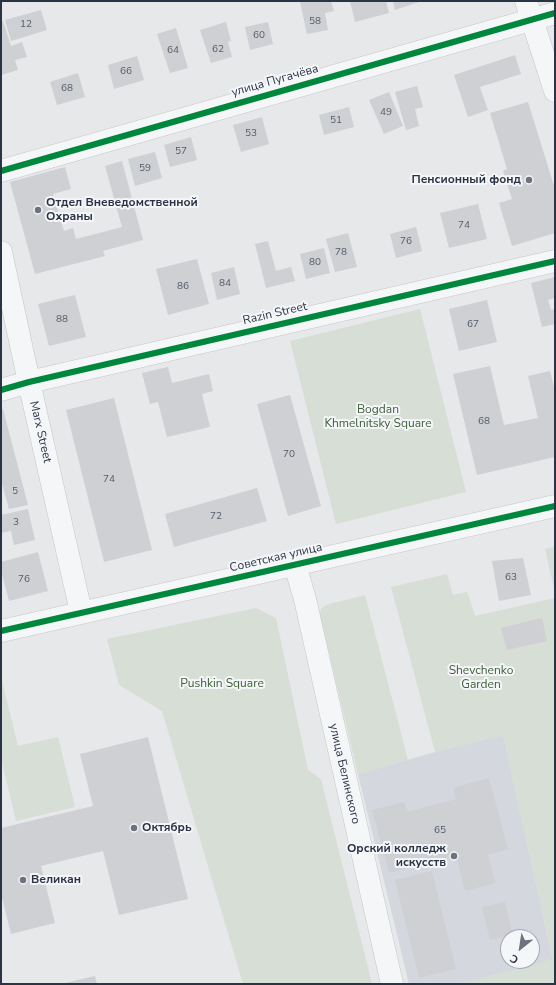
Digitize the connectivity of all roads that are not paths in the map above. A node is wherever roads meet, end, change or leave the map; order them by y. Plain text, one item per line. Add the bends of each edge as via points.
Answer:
1 (529, 10) edge
2 (555, 13) edge
3 (555, 91) edge
4 (1, 171) edge
5 (1, 252) edge
6 (555, 261) edge
7 (29, 382) junction
8 (1, 390) edge
9 (555, 506) edge
10 (295, 565) junction
11 (81, 612) junction
12 (1, 631) edge
13 (392, 984) edge

1 - 2 street, улица Пугачёва
1 - 3 street
1 - 4 street, улица Пугачёва
5 - 7 street, Marx Street
6 - 7 street, Razin Street
7 - 8 street, Razin Street
7 - 11 street, Marx Street
9 - 10 street, Советская улица
10 - 11 street, Советская улица
10 - 13 street, улица Белинского
11 - 12 street, Советская улица

